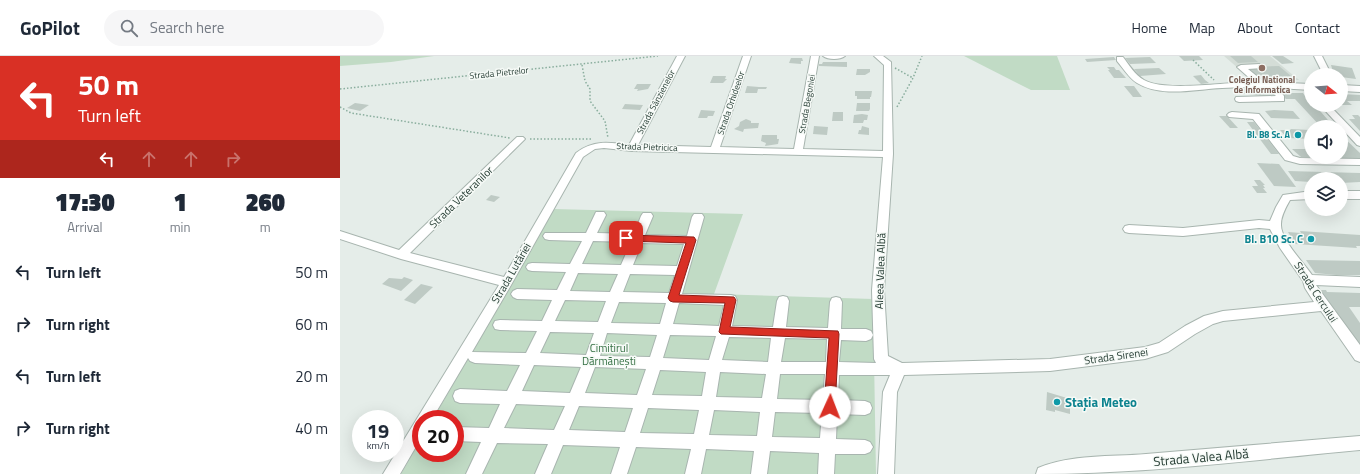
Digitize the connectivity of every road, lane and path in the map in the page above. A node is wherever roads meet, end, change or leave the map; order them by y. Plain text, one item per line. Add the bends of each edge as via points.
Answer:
1 (658, 56) edge
2 (681, 56) edge
3 (747, 56) edge
4 (816, 56) edge
5 (827, 56) edge
6 (840, 56) edge
7 (922, 56) edge
8 (1318, 56) edge
9 (883, 59) edge
10 (1120, 59) dead end
11 (1193, 60) dead end
12 (582, 65) junction
13 (1260, 66) dead end
14 (1324, 68) edge
15 (913, 78) junction
16 (1220, 85) junction
17 (1266, 85) junction
18 (1304, 86) edge
19 (1348, 88) edge
20 (340, 89) edge
21 (1360, 89) edge
22 (1239, 99) dead end
23 (340, 107) edge
24 (1331, 112) edge
25 (1232, 114) dead end
26 (888, 124) junction
27 (520, 139) junction
28 (1360, 143) edge
29 (609, 145) junction
30 (632, 148) junction
31 (715, 149) junction
32 (798, 151) junction
33 (888, 154) junction
34 (1360, 162) edge
35 (1348, 195) edge
36 (1360, 195) edge
37 (1304, 196) edge
38 (600, 215) dead end
39 (647, 216) dead end
40 (698, 217) dead end
41 (1275, 225) junction
42 (1129, 229) dead end
43 (340, 235) edge
44 (549, 236) dead end
45 (589, 237) junction
46 (638, 238) junction
47 (691, 240) junction
48 (402, 255) junction
49 (532, 267) dead end
50 (574, 268) junction
51 (626, 270) junction
52 (682, 271) junction
53 (1309, 280) junction
54 (507, 282) junction
55 (1360, 282) edge
56 (517, 294) dead end
57 (561, 296) junction
58 (615, 297) junction
59 (673, 298) junction
60 (783, 301) dead end
61 (836, 302) dead end
62 (1323, 306) junction
63 (500, 325) dead end
64 (546, 327) junction
65 (602, 328) junction
66 (663, 330) junction
67 (724, 332) junction
68 (779, 333) junction
69 (834, 334) junction
70 (866, 335) dead end
71 (1360, 356) edge
72 (475, 357) dead end
73 (529, 359) junction
74 (591, 361) junction
75 (655, 363) junction
76 (714, 365) junction
77 (773, 368) junction
78 (831, 368) junction
79 (900, 368) junction
80 (460, 396) dead end
81 (512, 397) junction
82 (574, 399) junction
83 (642, 401) junction
84 (708, 403) junction
85 (769, 405) junction
86 (830, 407) junction
87 (865, 408) dead end
88 (429, 410) edge
89 (464, 434) edge
90 (492, 436) junction
91 (558, 438) junction
92 (412, 439) edge
93 (630, 440) junction
94 (700, 442) junction
95 (1360, 443) edge
96 (764, 444) junction
97 (828, 446) junction
98 (865, 447) dead end
99 (1082, 470) edge
100 (391, 474) edge
101 (474, 474) edge
102 (543, 474) edge
103 (619, 474) edge
104 (693, 474) edge
105 (759, 474) edge
106 (826, 474) edge
107 (886, 474) edge
108 (1044, 474) edge

1 - 12 path, Strada Pietrelor
2 - 30 street, Strada Sânzienelor
3 - 31 street, Strada Orhideelor
4 - 32 street, Strada Begoniei
5 - 6 street
7 - 15 path
8 - 14 street
9 - 15 path
9 - 26 street, Aleea Valea Albă
10 - 16 street via 1136,78 1154,86 1177,88
11 - 16 path
12 - 20 path, Strada Pietrelor
12 - 29 path via 585,81 590,89 590,101 605,121
13 - 17 street via 1241,67
15 - 26 path
16 - 17 street
17 - 18 street
17 - 22 street via 1281,99
19 - 21 street
23 - 27 path, Strada Pietricica via 351,113
24 - 28 street
25 - 34 street via 1256,116 1289,158 1300,161
26 - 33 street, Aleea Valea Albă
27 - 29 path, Strada Pietricica via 598,139
27 - 48 street, Strada Veteranilor
29 - 30 street, Strada Pietricica
29 - 54 street, Strada Lutăriei via 595,145 579,155
30 - 31 street, Strada Pietricica
31 - 32 street, Strada Pietricica
32 - 33 street, Strada Pietricica
33 - 79 street, Aleea Valea Albă via 878,290 881,359
35 - 36 street
37 - 41 street via 1288,197 1282,204
38 - 45 street
39 - 46 street
40 - 47 street
41 - 42 street via 1259,224 1183,232
41 - 53 street, Strada Cercului via 1279,236
43 - 48 street
44 - 45 street
45 - 46 street
45 - 50 street
46 - 47 street
46 - 51 street
47 - 52 street
48 - 54 street
49 - 50 street
50 - 51 street
50 - 57 street
51 - 52 street
51 - 58 street
52 - 59 street
53 - 55 street
53 - 62 street, Strada Cercului via 1311,288
54 - 88 street, Strada Lutăriei
56 - 57 street
57 - 58 street
57 - 64 street
58 - 59 street
58 - 65 street
59 - 66 street
59 - 67 street via 731,300
60 - 68 street
61 - 69 street
62 - 71 street, Strada Cercului
62 - 79 street, Strada Sirenei via 1223,316 1190,330 1163,348 1145,353 1050,365
63 - 64 street
64 - 65 street
64 - 73 street
65 - 66 street
65 - 74 street
66 - 67 street
66 - 75 street
67 - 68 street
67 - 76 street
68 - 69 street
68 - 77 street
69 - 70 street
69 - 78 street
72 - 73 street, Strada Sirenei
73 - 74 street, Strada Sirenei
73 - 81 street
74 - 75 street, Strada Sirenei
74 - 82 street
75 - 76 street, Strada Sirenei
75 - 83 street
76 - 77 street, Strada Sirenei
76 - 84 street
77 - 78 street, Strada Sirenei
77 - 85 street
78 - 79 street, Strada Sirenei
78 - 86 street
79 - 107 street via 890,392
80 - 81 street
81 - 82 street
81 - 90 street
82 - 83 street
82 - 91 street
83 - 84 street
83 - 93 street
84 - 85 street
84 - 94 street
85 - 86 street
85 - 96 street
86 - 87 street
86 - 97 street
89 - 90 street
90 - 91 street
90 - 101 street
91 - 93 street
91 - 102 street
92 - 100 street
93 - 94 street
93 - 103 street
94 - 96 street
94 - 104 street
95 - 99 street, Strada Valea Albă via 1133,463
96 - 97 street
96 - 105 street
97 - 98 street
97 - 106 street
99 - 108 street, Strada Valea Albă

